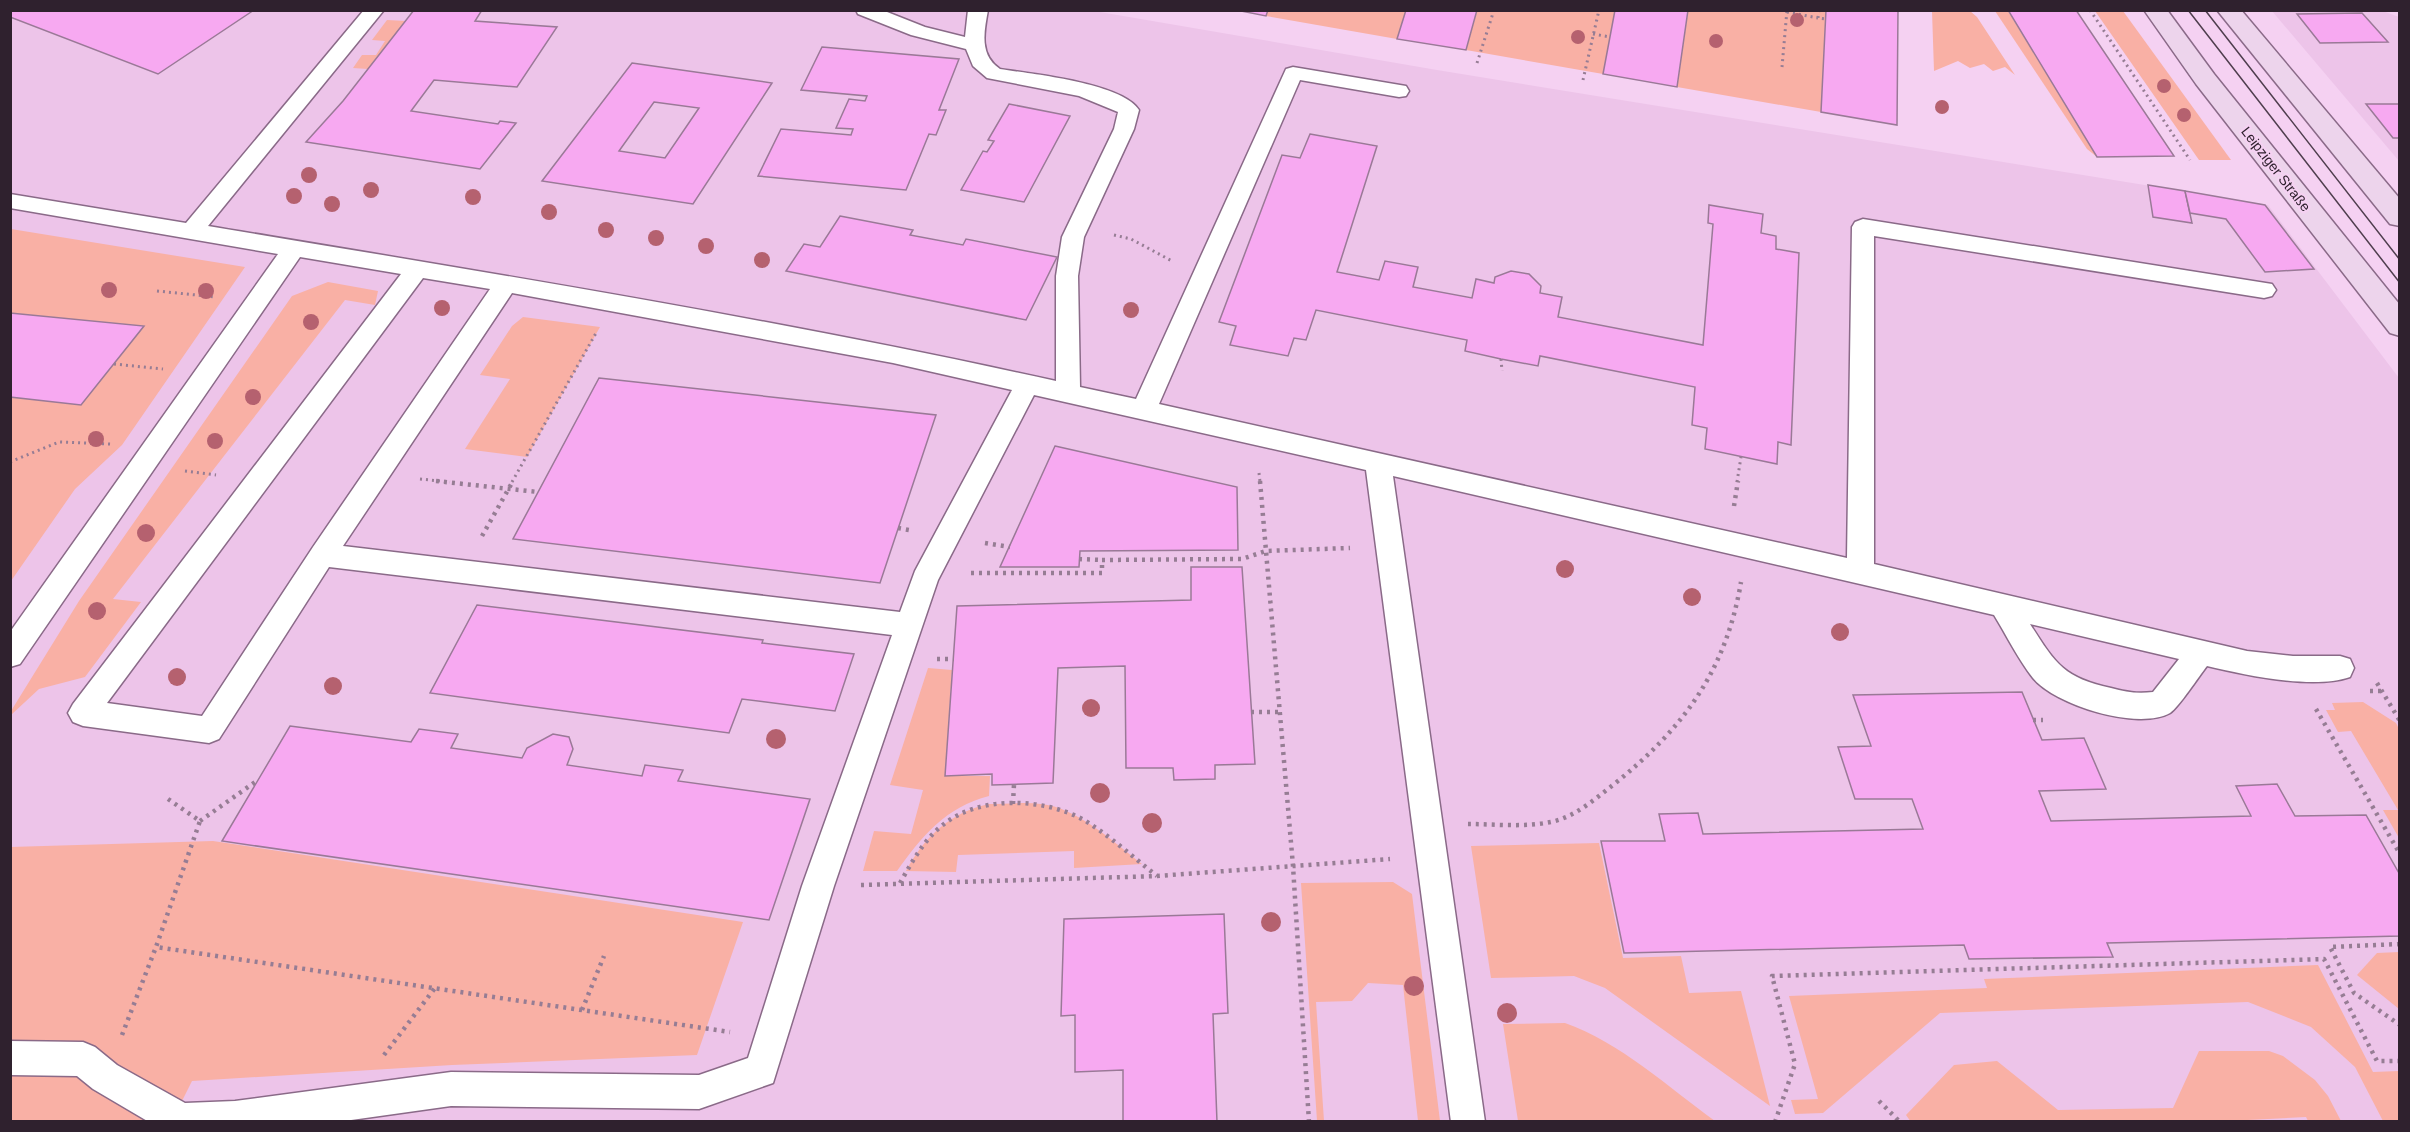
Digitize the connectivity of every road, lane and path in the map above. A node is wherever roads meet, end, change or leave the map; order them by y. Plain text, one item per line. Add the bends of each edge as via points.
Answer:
1 (375, 10) edge
2 (865, 10) edge
3 (978, 10) edge
4 (1494, 10) edge
5 (1599, 10) edge
6 (1819, 10) edge
7 (2090, 10) edge
8 (2155, 10) edge
9 (2228, 10) edge
10 (1787, 11) edge
11 (1818, 18) junction
12 (1826, 19) dead end
13 (1593, 34) junction
14 (1610, 37) dead end
15 (973, 45) junction
16 (1478, 63) dead end
17 (1782, 67) dead end
18 (1583, 80) dead end
19 (1399, 91) dead end
20 (2190, 160) dead end
21 (10, 201) edge
22 (2400, 217) edge
23 (1078, 227) junction
24 (190, 232) junction
25 (293, 250) junction
26 (1207, 268) junction
27 (417, 270) junction
28 (506, 284) junction
29 (2264, 290) dead end
30 (157, 291) dead end
31 (223, 298) dead end
32 (614, 302) junction
33 (2400, 326) edge
34 (1501, 359) dead end
35 (114, 364) dead end
36 (173, 370) dead end
37 (1502, 371) dead end
38 (1028, 383) junction
39 (1068, 392) junction
40 (1144, 410) junction
41 (122, 445) dead end
42 (1741, 457) dead end
43 (10, 462) edge
44 (1378, 464) junction
45 (142, 466) junction
46 (1259, 470) dead end
47 (377, 474) junction
48 (259, 480) junction
49 (1738, 485) dead end
50 (509, 489) junction
51 (538, 492) dead end
52 (979, 542) dead end
53 (1390, 546) junction
54 (1010, 547) dead end
55 (1266, 551) junction
56 (322, 555) junction
57 (1079, 559) dead end
58 (1102, 560) junction
59 (462, 571) junction
60 (1860, 572) junction
61 (965, 573) dead end
62 (1741, 579) dead end
63 (2003, 606) junction
64 (909, 625) junction
65 (2201, 652) junction
66 (10, 655) edge
67 (939, 659) dead end
68 (954, 659) dead end
69 (2340, 668) dead end
70 (2381, 691) dead end
71 (2312, 702) dead end
72 (1251, 712) dead end
73 (1280, 712) junction
74 (2400, 721) edge
75 (258, 780) dead end
76 (1014, 784) dead end
77 (168, 799) dead end
78 (1013, 804) junction
79 (200, 821) junction
80 (1428, 825) junction
81 (2400, 854) edge
82 (1432, 856) junction
83 (1293, 866) junction
84 (1157, 876) junction
85 (900, 883) junction
86 (854, 885) dead end
87 (2400, 945) edge
88 (156, 947) junction
89 (604, 956) dead end
90 (435, 988) junction
91 (582, 1010) junction
92 (2400, 1025) edge
93 (731, 1033) dead end
94 (383, 1057) dead end
95 (10, 1058) edge
96 (2400, 1061) edge
97 (105, 1077) junction
98 (1879, 1101) dead end
99 (1309, 1122) edge
100 (1468, 1122) edge
101 (1775, 1122) edge
102 (1900, 1122) edge

1 - 24 lane
2 - 15 lane via 911,30
3 - 15 lane
4 - 16 path
5 - 13 path
6 - 11 path
7 - 20 path
8 - 33 main road, Leipziger Straße
9 - 22 main road
10 - 11 path
10 - 17 path
11 - 12 path
13 - 14 path
13 - 18 path
15 - 23 lane via 977,58 994,74 1092,93 1118,101 1129,110 1124,129
19 - 26 lane via 1293,73
21 - 24 lane
23 - 26 path via 1131,238 1168,260
23 - 39 lane via 1067,276
24 - 25 lane
25 - 27 lane
25 - 45 lane
26 - 40 lane
27 - 28 lane
27 - 48 lane
28 - 32 lane
28 - 47 lane
29 - 60 lane via 1863,228
30 - 31 path
32 - 38 lane
32 - 50 path
34 - 37 path
35 - 36 path
38 - 39 lane
38 - 64 lane via 925,579
39 - 40 lane
40 - 44 lane
41 - 43 path via 59,442
42 - 49 path
44 - 53 lane
44 - 60 lane
45 - 48 path
45 - 66 lane
46 - 55 path
47 - 50 path
47 - 56 lane
48 - 56 lane via 82,713 209,730
50 - 51 path
50 - 59 path
52 - 54 path
53 - 55 path
53 - 80 lane
55 - 58 path via 1242,559
55 - 73 path
56 - 59 lane
57 - 58 path
58 - 61 path via 1102,573
59 - 64 lane
60 - 63 lane
62 - 80 path via 1727,642 1699,698 1649,754 1604,793 1580,810 1547,822
63 - 65 lane
63 - 65 lane via 2044,670 2063,685 2083,694 2138,707 2161,703
64 - 97 lane via 818,886 761,1071 699,1092 451,1089 236,1118 182,1121
65 - 69 lane via 2266,666
67 - 68 path
70 - 74 path
71 - 81 path
72 - 73 path
73 - 83 path
75 - 79 path
76 - 78 path
77 - 79 path
78 - 84 path via 1042,804 1070,814
78 - 85 path via 977,806 952,817 922,846
79 - 88 path
80 - 82 lane
82 - 83 path
82 - 100 lane
83 - 84 path
83 - 99 path
84 - 85 path
85 - 86 path
87 - 92 path via 2330,947 2354,993
88 - 90 path
88 - 97 path
89 - 91 path
90 - 91 path
90 - 94 path
91 - 93 path
95 - 97 lane via 83,1059
96 - 101 path via 2377,1061 2324,959 1772,976 1795,1064
98 - 102 path

